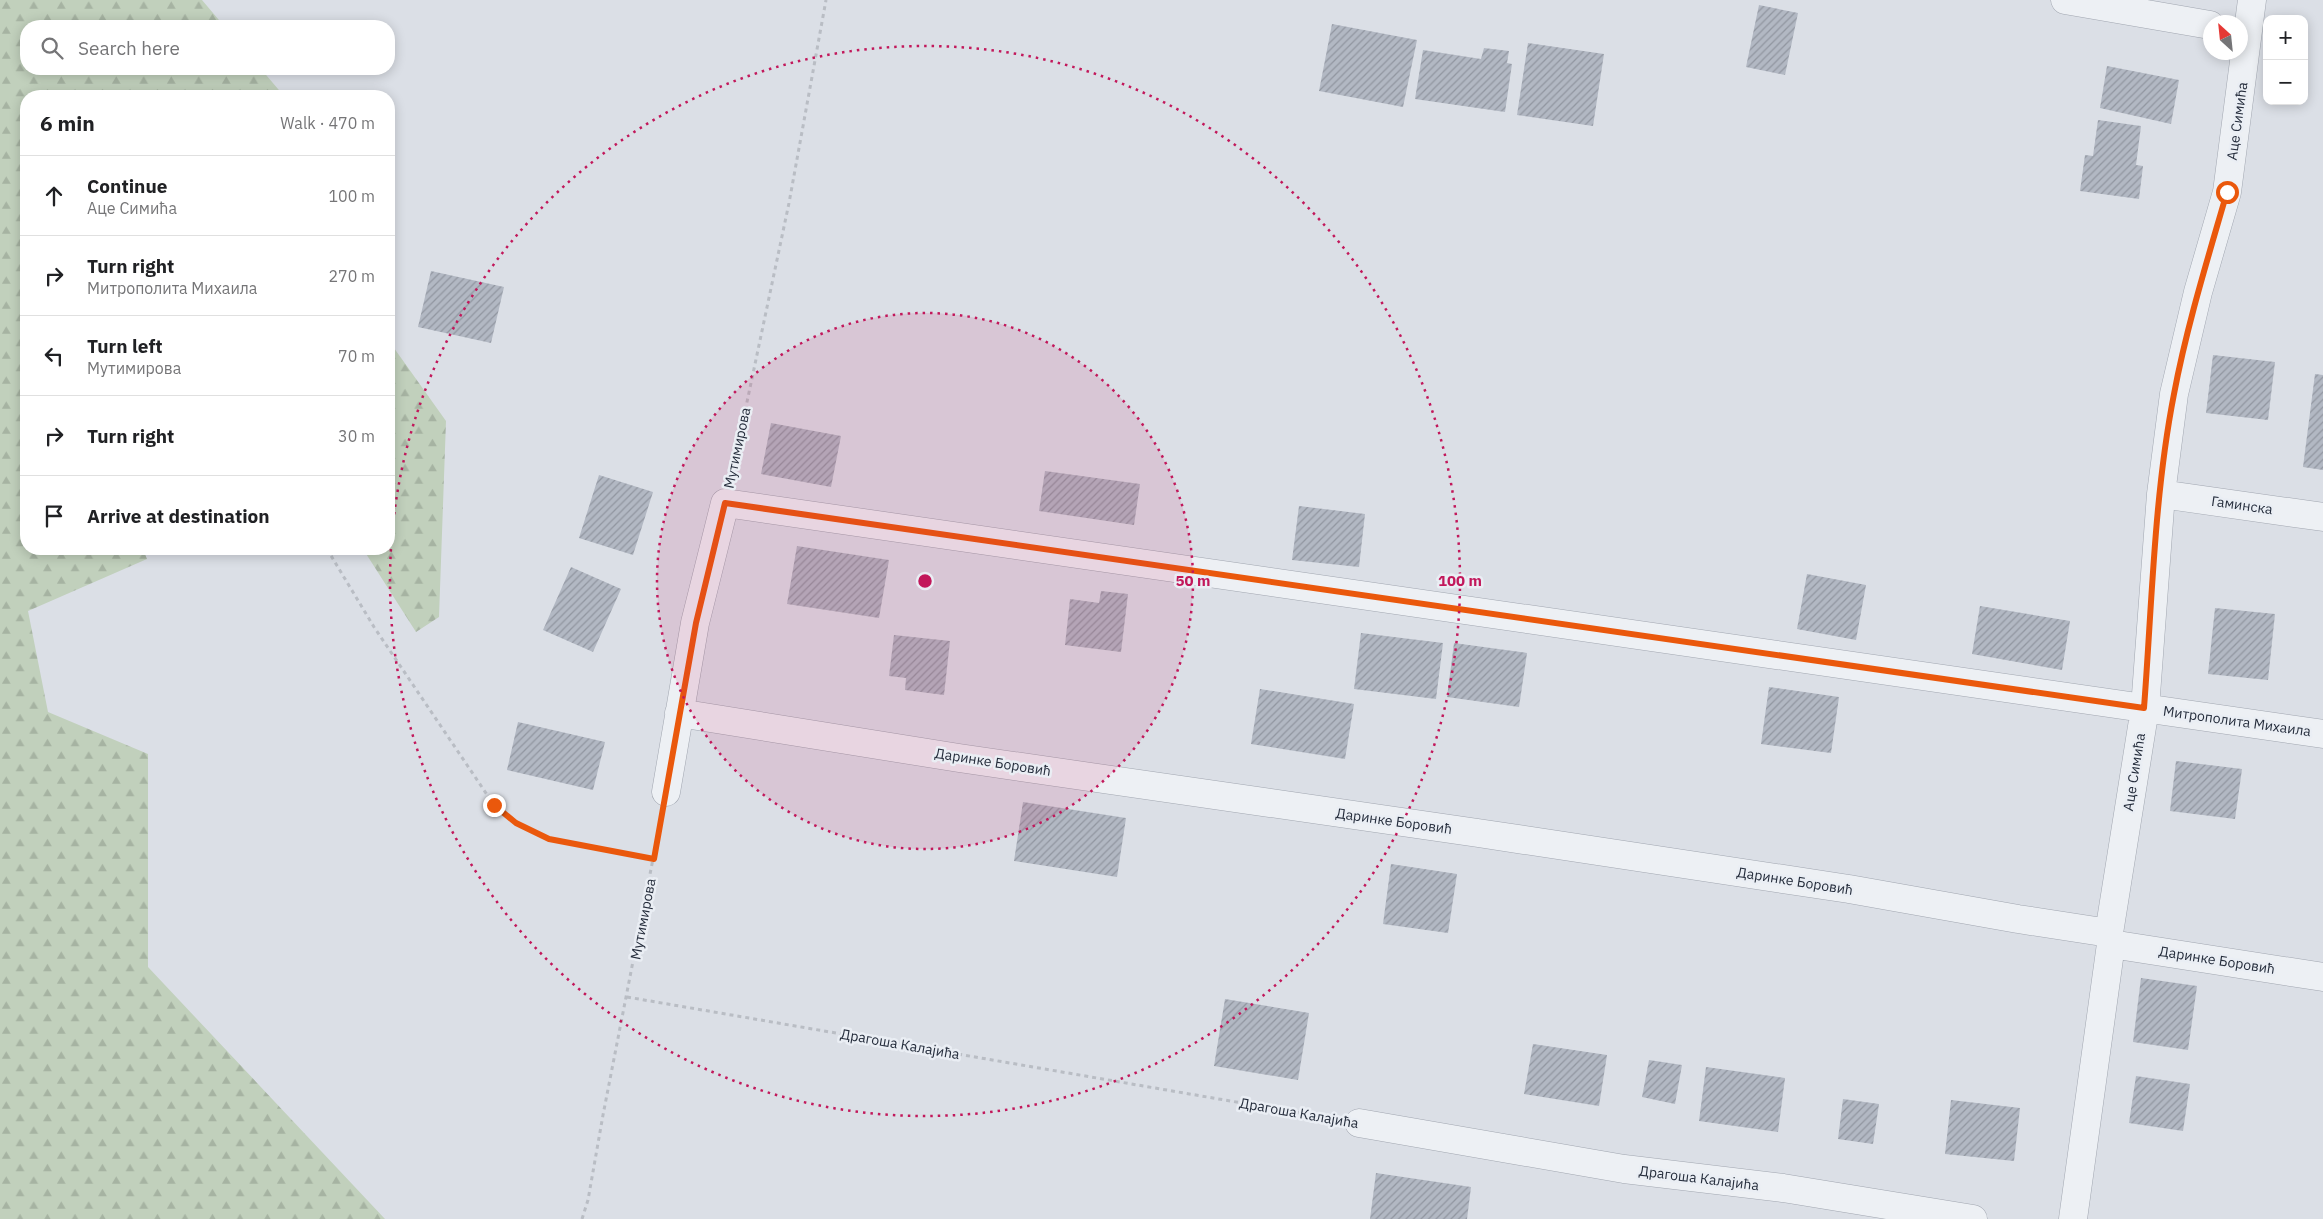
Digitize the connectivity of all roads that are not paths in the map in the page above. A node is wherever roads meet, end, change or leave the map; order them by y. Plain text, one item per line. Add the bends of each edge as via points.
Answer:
1 (2065, 0) edge
2 (2252, 0) edge
3 (2248, 18) edge
4 (2203, 24) edge
5 (2242, 60) edge
6 (2161, 494) junction
7 (725, 503) joint
8 (2323, 517) edge
9 (2144, 708) junction
10 (679, 712) junction
11 (2323, 734) edge
12 (666, 792) road end
13 (2110, 938) junction
14 (2323, 977) edge
15 (1359, 1124) road end
16 (1973, 1219) edge
17 (2073, 1219) edge

1 - 4 street
2 - 3 street, Аце Симића
5 - 6 street, Аце Симића via 2227,192 2198,292 2174,394
6 - 8 street, Гаминска
6 - 9 street, Аце Симића
7 - 9 street, Митрополита Михаила
7 - 10 street, Мутимирова via 696,623
9 - 11 street, Митрополита Михаила
9 - 13 street, Аце Симића
10 - 12 street, Мутимирова
10 - 13 street, Даринке Боровић via 959,758 1849,889
13 - 14 street, Даринке Боровић
13 - 17 street, Аце Симића
15 - 16 street, Драгоша Калајића via 1624,1169 1783,1188

